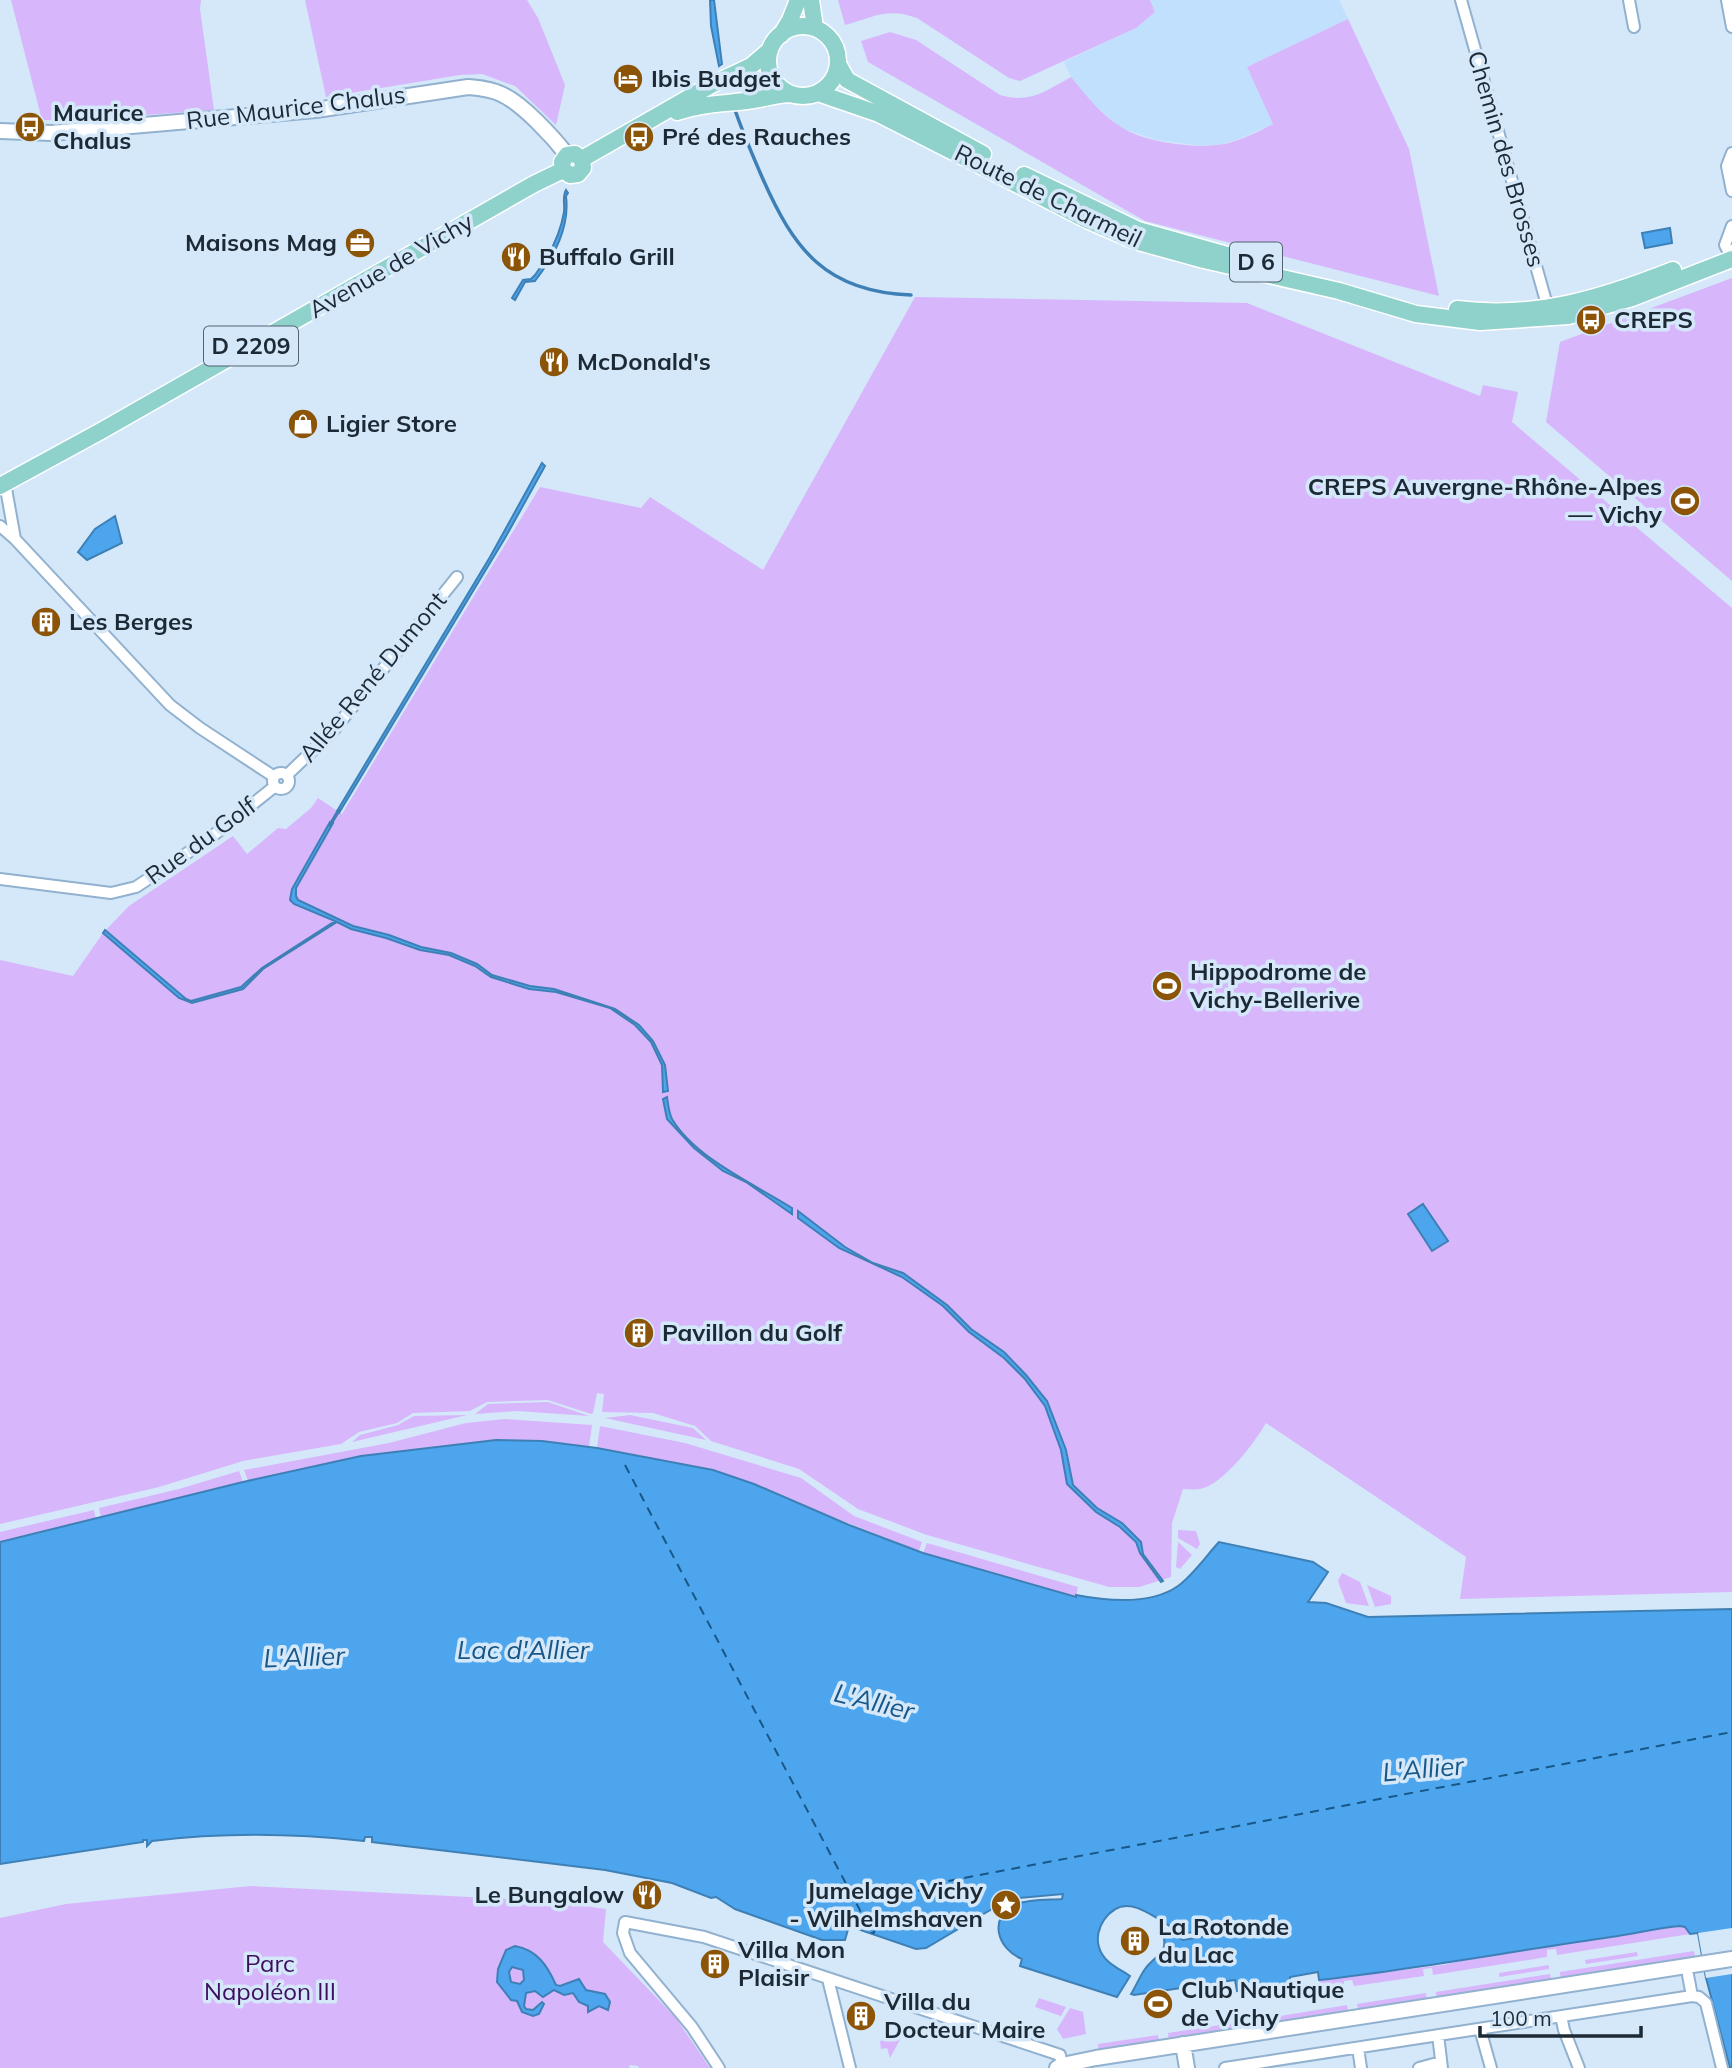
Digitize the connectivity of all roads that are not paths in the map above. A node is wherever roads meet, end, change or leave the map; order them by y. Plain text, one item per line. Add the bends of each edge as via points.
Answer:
1 (798, 0) edge
2 (811, 0) edge
3 (1461, 0) edge
4 (1629, 0) edge
5 (1727, 0) edge
6 (1634, 27) dead end
7 (1732, 27) edge
8 (815, 28) junction
9 (781, 35) junction
10 (770, 50) junction
11 (838, 64) junction
12 (818, 93) junction
13 (792, 94) junction
14 (651, 120) junction
15 (0, 131) edge
16 (1732, 153) edge
17 (571, 161) junction
18 (1732, 191) edge
19 (1732, 226) edge
20 (1731, 252) edge
21 (1549, 313) junction
22 (3, 485) edge
23 (0, 526) edge
24 (15, 539) junction
25 (457, 577) dead end
26 (274, 781) junction
27 (0, 879) edge
28 (1732, 1959) edge
29 (1732, 1968) edge
30 (1696, 1971) junction
31 (828, 1979) junction
32 (1692, 1996) junction
33 (1561, 2016) junction
34 (1480, 2029) junction
35 (1438, 2035) junction
36 (1358, 2048) junction
37 (1185, 2055) edge
38 (1060, 2064) edge
39 (1270, 2065) edge
40 (1441, 2065) edge
41 (719, 2068) edge
42 (850, 2068) edge
43 (1089, 2068) edge
44 (1225, 2068) edge
45 (1361, 2068) edge
46 (1419, 2068) edge
47 (1491, 2068) edge
48 (1579, 2068) edge
49 (1723, 2068) edge

1 - 9 main road
2 - 8 main road
3 - 21 street, Chemin des Brosses
4 - 6 street
5 - 7 street
8 - 9 main road via 797,27
8 - 11 main road via 835,46
9 - 10 main road
10 - 13 main road via 772,76
10 - 14 main road, Avenue de Vichy / D 2209 via 751,66
11 - 12 main road via 832,81
11 - 21 main road, Route de Charmeil / D 6 via 847,80 1138,230 1417,303
12 - 13 main road
12 - 21 main road, Route de Charmeil / D 6 via 879,114 1135,241 1339,290 1416,314 1480,322
13 - 14 main road, Avenue de Vichy / D 2209 via 691,107
14 - 17 main road, Avenue de Vichy / D 2209
15 - 17 main road, Rue Maurice Chalus via 51,133 316,110 468,88 502,94 518,104
16 - 18 street via 1727,166
17 - 22 main road, Avenue de Vichy / D 2209
19 - 20 street via 1726,245
20 - 21 main road, Route de Charmeil / D 6
20 - 21 main road, Route de Charmeil / D 6 via 1700,271 1632,298 1568,316
22 - 24 street
23 - 24 street
24 - 26 street via 170,705
25 - 26 street, Allée René Dumont via 333,732 287,775 280,772
26 - 27 street, Rue du Golf via 210,838 125,891
28 - 30 main road
29 - 30 main road
30 - 32 street
30 - 37 main road
31 - 38 street
31 - 41 street via 704,1937 625,1922 623,1933 630,1953 692,2027
31 - 42 street
32 - 33 street
32 - 49 street via 1706,2003
33 - 34 street
33 - 48 street
34 - 35 street
34 - 47 street
35 - 36 street
35 - 40 street
36 - 39 street
36 - 45 street
37 - 38 main road
37 - 43 main road
39 - 44 street
40 - 46 street

